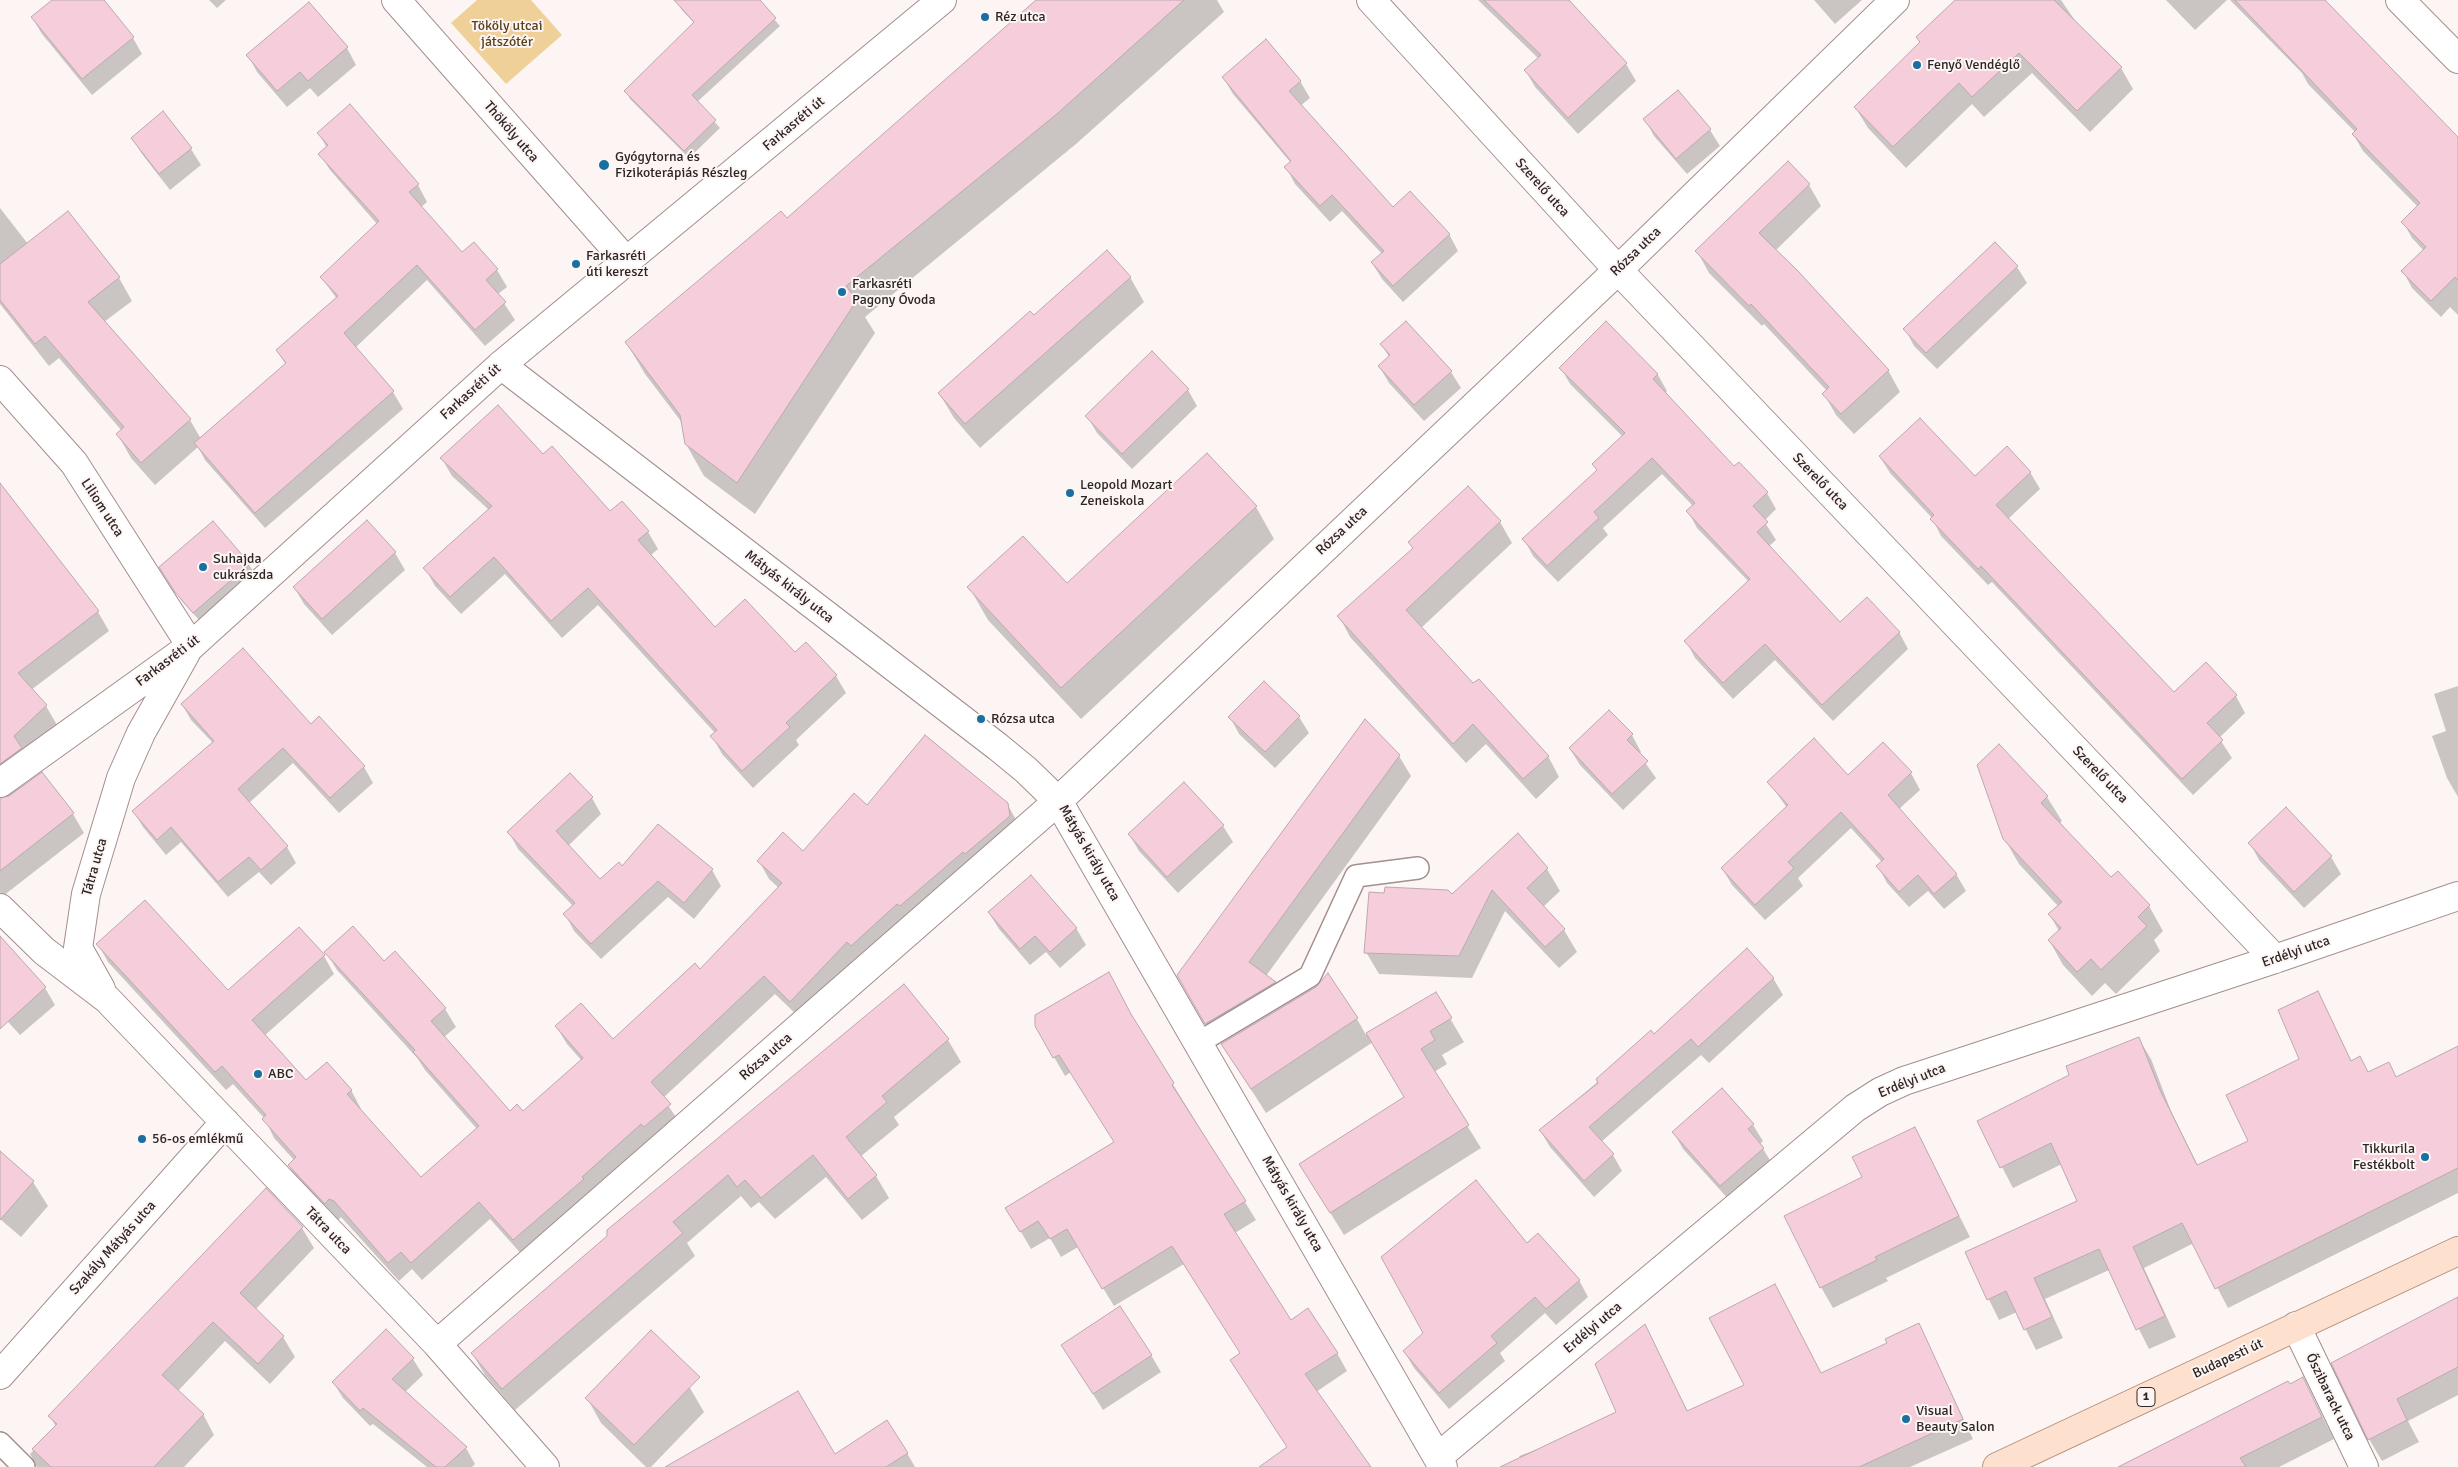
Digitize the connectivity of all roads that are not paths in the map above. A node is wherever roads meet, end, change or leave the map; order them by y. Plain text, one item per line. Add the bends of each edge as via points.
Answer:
1 (396, 0) edge
2 (942, 0) edge
3 (1371, 0) edge
4 (1895, 0) edge
5 (2400, 0) edge
6 (2458, 59) edge
7 (627, 262) junction
8 (1618, 270) junction
9 (501, 365) junction
10 (0, 380) edge
11 (191, 646) junction
12 (113, 701) junction
13 (141, 733) junction
14 (0, 783) edge
15 (1058, 801) junction
16 (1418, 868) dead end
17 (2458, 896) edge
18 (0, 908) edge
19 (2275, 959) junction
20 (107, 999) junction
21 (1198, 1042) junction
22 (225, 1122) junction
23 (2458, 1251) edge
24 (2296, 1326) junction
25 (437, 1344) junction
26 (0, 1375) edge
27 (0, 1443) edge
28 (1440, 1462) edge
29 (24, 1467) edge
30 (545, 1467) edge
31 (1997, 1467) edge
32 (2364, 1467) edge

1 - 7 street, Thököly utca
2 - 7 street, Farkasréti út
3 - 8 street, Szerelő utca
4 - 8 street, Rózsa utca
5 - 6 street
7 - 9 street, Farkasréti út
8 - 15 street, Rózsa utca
8 - 19 street, Szerelő utca
9 - 11 street, Farkasréti út
9 - 15 street, Mátyás király utca via 1005,753
10 - 11 street, Liliom utca via 74,463
11 - 12 street, Farkasréti út
11 - 13 street, Tátra utca
12 - 13 street
12 - 14 street, Farkasréti út
13 - 20 street, Tátra utca via 121,778 86,894 78,948
15 - 21 street, Mátyás király utca
15 - 25 street, Rózsa utca
16 - 21 lane via 1356,876 1310,976
17 - 19 street, Erdélyi utca
18 - 20 street, Tátra utca via 44,951
19 - 28 street, Erdélyi utca via 1904,1081 1880,1092 1855,1108
20 - 22 street, Tátra utca
21 - 28 street, Mátyás király utca
22 - 25 street, Tátra utca
22 - 26 street, Szakály Mátyás utca
23 - 24 main road, Budapesti út / 1
24 - 31 main road, Budapesti út / 1
24 - 32 street, Őszibarack utca
25 - 30 street, Tátra utca
27 - 29 lane

